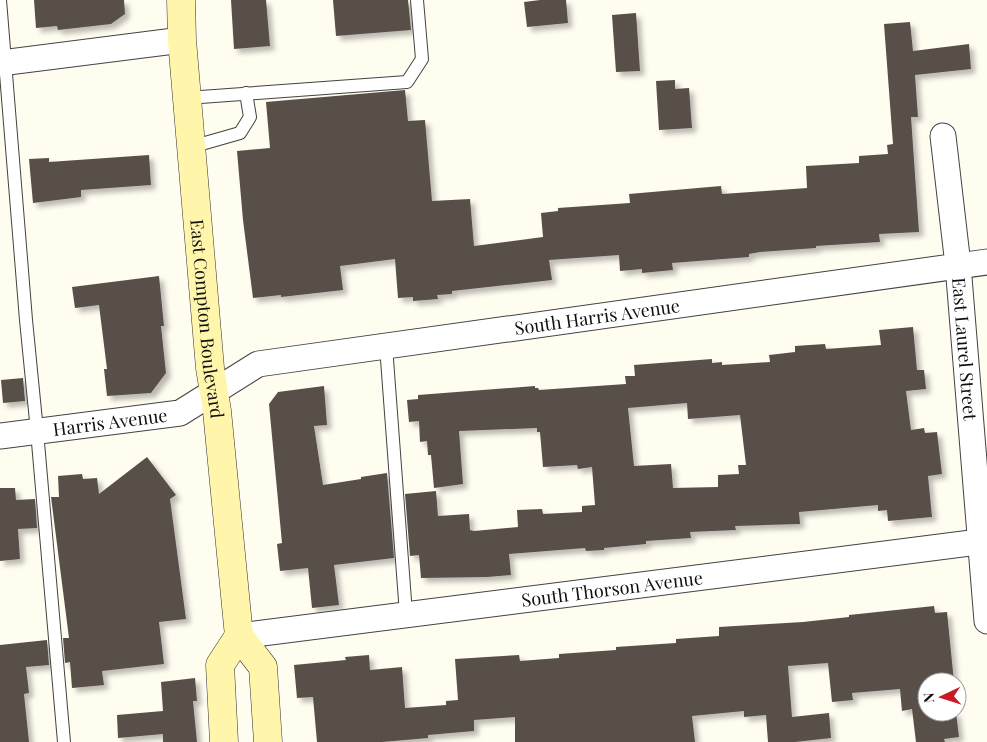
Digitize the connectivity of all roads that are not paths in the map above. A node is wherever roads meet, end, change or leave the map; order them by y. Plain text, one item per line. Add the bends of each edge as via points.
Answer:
1 (0, 0) edge
2 (181, 0) edge
3 (417, 0) edge
4 (182, 40) junction
5 (3, 62) edge
6 (246, 93) junction
7 (187, 98) junction
8 (943, 136) dead end
9 (191, 147) junction
10 (987, 262) edge
11 (958, 265) junction
12 (386, 346) junction
13 (214, 392) junction
14 (38, 432) junction
15 (0, 436) edge
16 (984, 542) edge
17 (406, 614) junction
18 (987, 621) edge
19 (239, 636) junction
20 (64, 742) edge
21 (224, 742) edge
22 (268, 742) edge

1 - 5 lane
2 - 4 main road, East Compton Boulevard
3 - 6 lane via 422,59 407,82
4 - 5 street
4 - 7 main road, East Compton Boulevard
5 - 14 lane
6 - 7 lane
6 - 9 lane via 250,117 240,133
7 - 9 main road, East Compton Boulevard
8 - 11 street, East Laurel Street
9 - 13 main road, East Compton Boulevard
10 - 11 street, South Harris Avenue
11 - 12 street, South Harris Avenue
11 - 16 street, East Laurel Street
12 - 13 street, South Harris Avenue via 258,364
12 - 17 lane
13 - 14 street, Harris Avenue via 180,413
13 - 19 main road, East Compton Boulevard
14 - 15 street, Harris Avenue
14 - 20 lane
16 - 17 street, South Thorson Avenue
16 - 18 street, East Laurel Street
17 - 19 street, South Thorson Avenue
19 - 21 main road via 220,665
19 - 22 main road via 263,667

